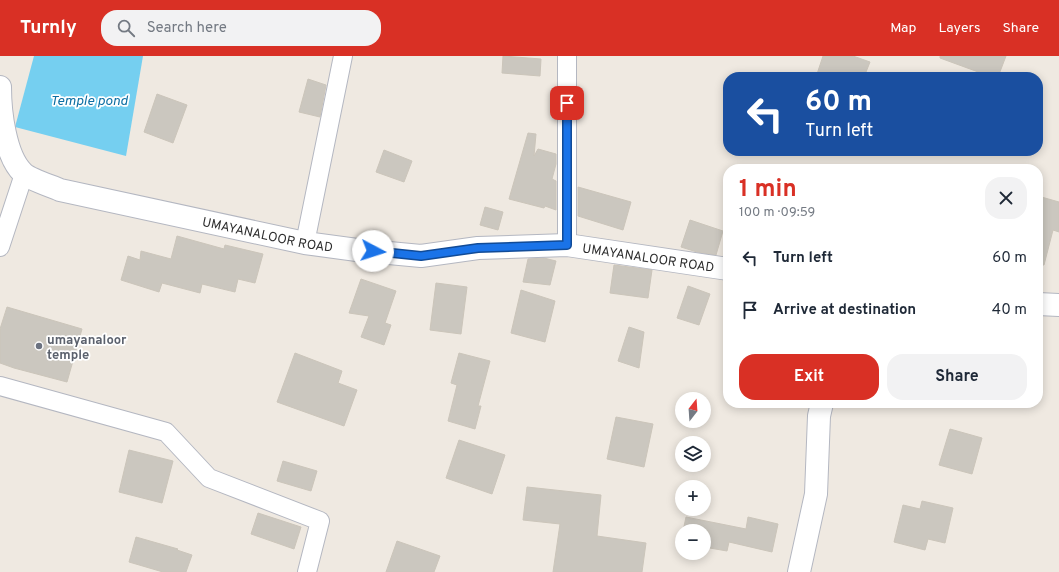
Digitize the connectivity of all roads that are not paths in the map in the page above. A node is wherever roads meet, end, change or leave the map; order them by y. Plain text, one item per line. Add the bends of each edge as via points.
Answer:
1 (343, 56) edge
2 (567, 56) edge
3 (0, 87) edge
4 (24, 174) junction
5 (305, 243) junction
6 (567, 245) junction
7 (0, 247) edge
8 (723, 268) edge
9 (1043, 304) edge
10 (1059, 306) edge
11 (0, 386) edge
12 (821, 408) edge
13 (307, 572) edge
14 (799, 572) edge

1 - 5 street
2 - 6 street
3 - 4 main road via 0,111 7,140 15,162
4 - 5 main road, UMAYANALOOR ROAD via 60,190
4 - 7 street
5 - 6 main road, UMAYANALOOR ROAD via 421,256 478,248
6 - 8 main road, UMAYANALOOR ROAD
9 - 10 main road
11 - 13 street via 166,432 209,478 320,521
12 - 14 main road via 816,494

